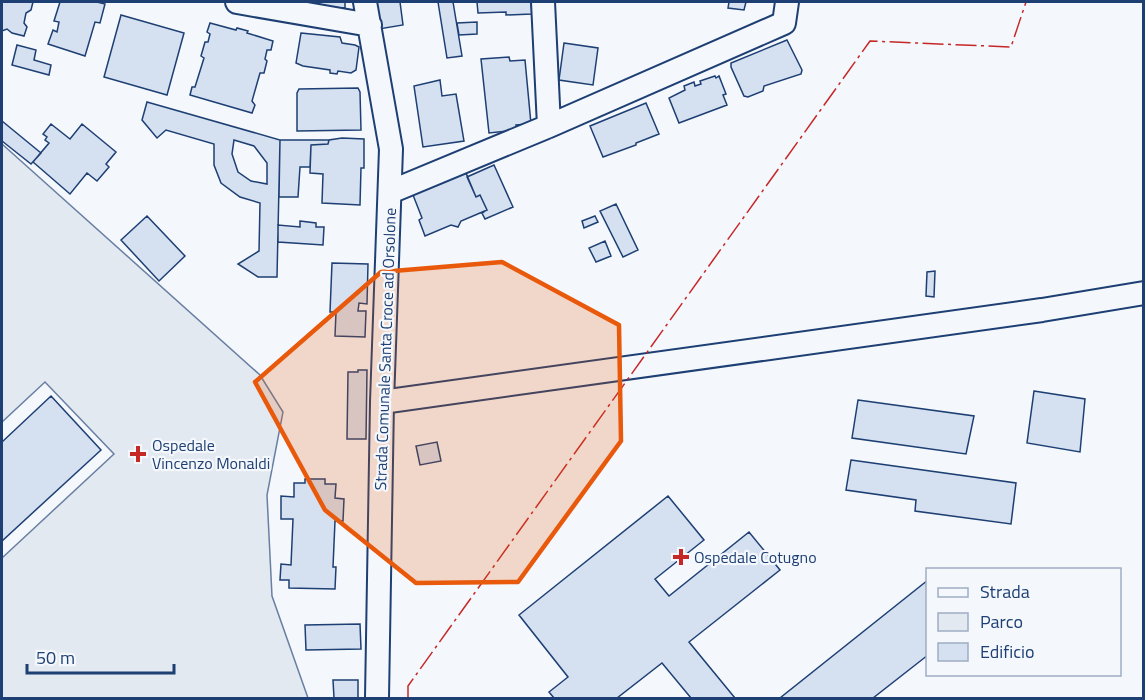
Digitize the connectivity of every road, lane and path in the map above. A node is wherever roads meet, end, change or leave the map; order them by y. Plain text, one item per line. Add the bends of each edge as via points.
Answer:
1 (237, 2) edge
2 (365, 2) edge
3 (543, 2) edge
4 (787, 2) edge
5 (370, 25) junction
6 (549, 126) junction
7 (390, 192) junction
8 (1143, 293) edge
9 (382, 402) junction
10 (377, 699) edge

1 - 5 street
2 - 5 street, Strada Comunale Santa Croce ad Orsolone
3 - 6 street
4 - 6 street via 784,23
5 - 7 street, Strada Comunale Santa Croce ad Orsolone via 391,149
6 - 7 street
7 - 9 street, Strada Comunale Santa Croce ad Orsolone
8 - 9 street
9 - 10 street, Strada Comunale Santa Croce ad Orsolone

